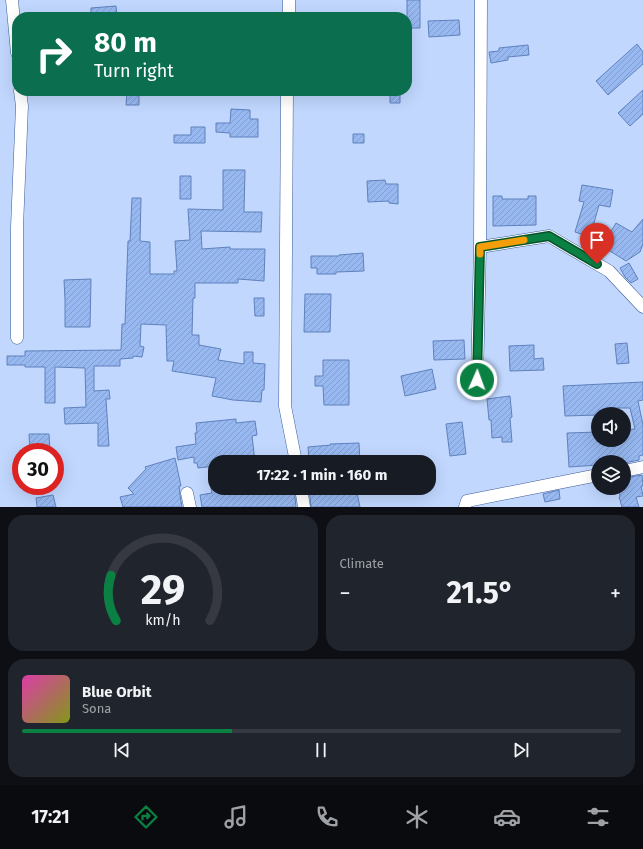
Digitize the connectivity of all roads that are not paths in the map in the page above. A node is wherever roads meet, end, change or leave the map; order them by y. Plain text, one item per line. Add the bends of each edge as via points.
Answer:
1 (12, 0) edge
2 (289, 0) edge
3 (481, 0) edge
4 (13, 12) edge
5 (289, 12) edge
6 (21, 96) edge
7 (287, 96) edge
8 (480, 247) junction
9 (643, 307) edge
10 (17, 338) dead end
11 (477, 380) dead end
12 (295, 455) edge
13 (643, 467) edge
14 (631, 470) edge
15 (591, 476) edge
16 (187, 493) dead end
17 (301, 495) edge
18 (190, 507) edge
19 (304, 507) edge
20 (465, 507) edge

1 - 4 street
2 - 5 street
3 - 8 street
6 - 10 street
7 - 12 street via 285,406
8 - 9 street via 549,236 609,271
8 - 11 street
13 - 14 street
15 - 20 street via 467,501
16 - 18 street
17 - 19 street

